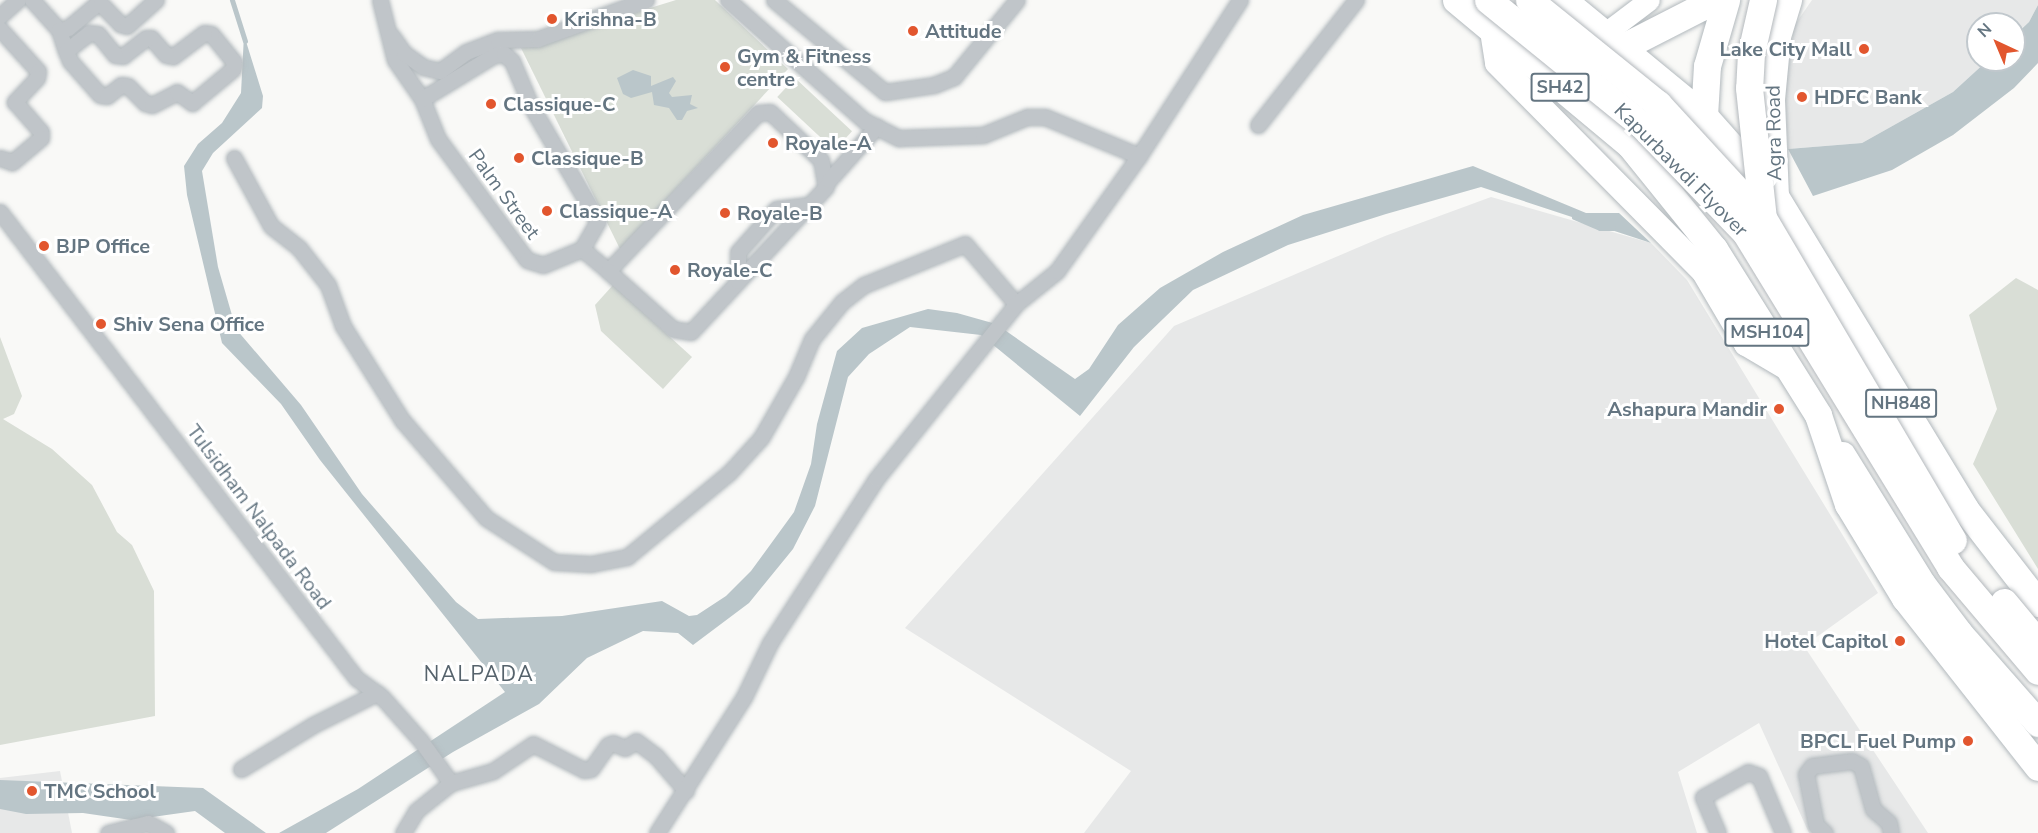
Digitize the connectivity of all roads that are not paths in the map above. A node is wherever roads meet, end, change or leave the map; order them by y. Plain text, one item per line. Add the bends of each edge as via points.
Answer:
1 (18, 0) edge
2 (32, 0) edge
3 (156, 0) edge
4 (380, 0) edge
5 (646, 0) edge
6 (728, 0) edge
7 (774, 0) edge
8 (1017, 0) edge
9 (1240, 0) edge
10 (1356, 0) edge
11 (1456, 0) edge
12 (1488, 0) edge
13 (1509, 0) edge
14 (1529, 0) edge
15 (1563, 0) edge
16 (1648, 0) edge
17 (1708, 0) edge
18 (1725, 0) edge
19 (1763, 0) edge
20 (1788, 0) edge
21 (0, 16) edge
22 (385, 27) junction
23 (0, 29) edge
24 (58, 30) junction
25 (1492, 31) junction
26 (1613, 41) junction
27 (66, 51) junction
28 (422, 99) junction
29 (1704, 116) junction
30 (871, 124) junction
31 (1258, 125) dead end
32 (1685, 149) junction
33 (1139, 156) junction
34 (0, 158) edge
35 (234, 158) dead end
36 (1659, 179) junction
37 (828, 183) junction
38 (1769, 207) junction
39 (0, 212) edge
40 (582, 249) junction
41 (1714, 249) junction
42 (609, 271) junction
43 (1827, 282) junction
44 (1016, 304) junction
45 (1754, 335) junction
46 (1818, 415) junction
47 (2038, 603) edge
48 (2038, 643) edge
49 (2038, 671) edge
50 (377, 693) junction
51 (2038, 723) edge
52 (2038, 766) edge
53 (241, 769) dead end
54 (451, 783) junction
55 (686, 791) junction
56 (108, 833) edge
57 (166, 833) edge
58 (403, 833) edge
59 (657, 833) edge
60 (1718, 833) edge
61 (1783, 833) edge
62 (1825, 833) edge
63 (1891, 833) edge

1 - 21 street
2 - 24 street
3 - 24 street via 127,26 101,4 68,28
4 - 22 street, Palm Street
5 - 22 street via 538,39 498,40 466,52 440,71 423,67 404,53
6 - 30 street
7 - 8 street via 885,92 934,85 954,77
9 - 33 street
10 - 31 street
11 - 25 highway, SH42
12 - 49 highway, Kapurbawdi Flyover, bridge via 1642,125 1745,232 1944,558
13 - 32 street
14 - 38 highway, Kapurbawdi Flyover, bridge via 1658,104
15 - 26 highway
16 - 26 street
17 - 26 highway via 1701,8
18 - 29 highway via 1707,66
19 - 38 highway, bridge via 1751,53 1749,88
20 - 38 highway, Agra Road / NH848 via 1777,36 1771,99
22 - 28 street, Palm Street via 395,60
23 - 34 street via 38,71 37,78 15,102 41,132 41,138 12,162
24 - 27 street
25 - 36 highway, SH42 via 1630,145
25 - 45 main road via 1497,63 1703,271
26 - 29 highway
27 - 27 street via 100,95 107,96 121,85 128,86 152,105 171,92 192,103 233,69 234,62 210,34 204,33 173,57 166,56 151,38 123,56 115,55 98,34 88,33
28 - 40 street, Palm Street via 438,139 527,260 543,265
28 - 40 street via 494,55 504,54 512,61 531,106 598,221
29 - 32 highway
29 - 38 highway
30 - 33 street via 899,138 983,135 1027,117 1045,117
30 - 37 street
32 - 36 highway
33 - 44 street via 1057,271
35 - 44 street via 271,226 299,248 328,285 343,326 402,420 486,518 554,562 591,564 627,557 729,473 761,438 796,377 812,339 842,302 864,285 965,244
36 - 41 highway, SH42
37 - 42 street via 691,332 673,329
37 - 42 street via 821,160 770,112 758,112
38 - 41 highway
38 - 43 highway, NH848
38 - 48 highway, Kapurbawdi Flyover, bridge via 1951,536
39 - 50 street, Tulsidham Nalpada Road via 356,678
40 - 42 street
41 - 45 highway, MSH104
43 - 45 highway
43 - 47 highway, NH848 via 1965,509
44 - 55 street via 876,479 770,643 744,698
45 - 46 highway, MSH104 via 1792,371
46 - 51 highway via 1922,584
46 - 52 highway via 1848,504 1905,598
50 - 53 street via 313,725
50 - 54 street, Tulsidham Nalpada Road via 421,741
54 - 55 street via 494,771 533,744 584,770 591,769 608,745 625,748 636,741 656,756
54 - 58 street via 416,811
55 - 59 street
56 - 57 street via 148,823
60 - 61 street via 1703,797 1748,772 1759,776
62 - 63 street via 1816,825 1806,774 1812,766 1852,761 1861,766 1873,809 1889,823

